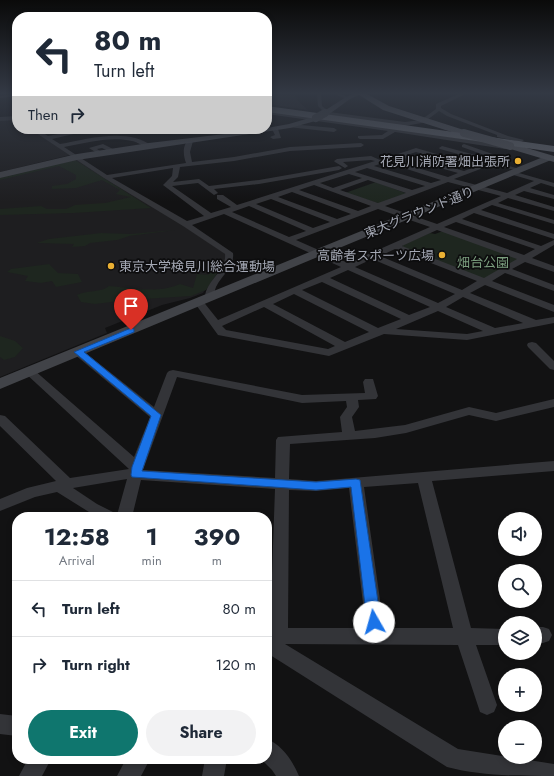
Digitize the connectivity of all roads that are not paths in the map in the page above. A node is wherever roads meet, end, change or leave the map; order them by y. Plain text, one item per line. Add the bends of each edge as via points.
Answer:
1 (283, 129) edge
2 (322, 129) edge
3 (362, 129) edge
4 (367, 129) edge
5 (378, 129) edge
6 (398, 129) edge
7 (453, 129) edge
8 (480, 129) edge
9 (340, 131) dead end
10 (352, 131) dead end
11 (393, 131) junction
12 (272, 133) edge
13 (40, 134) edge
14 (78, 134) dead end
15 (245, 134) edge
16 (360, 137) junction
17 (48, 139) junction
18 (454, 140) junction
19 (522, 140) dead end
20 (190, 141) junction
21 (508, 142) junction
22 (58, 146) junction
23 (149, 146) junction
24 (322, 146) junction
25 (442, 148) dead end
26 (522, 150) junction
27 (278, 151) junction
28 (328, 153) dead end
29 (553, 153) edge
30 (366, 154) junction
31 (401, 155) junction
32 (77, 157) junction
33 (159, 158) dead end
34 (284, 159) dead end
35 (383, 161) junction
36 (490, 162) junction
37 (189, 164) junction
38 (177, 165) junction
39 (163, 167) junction
40 (479, 168) junction
41 (348, 169) junction
42 (515, 172) junction
43 (464, 174) junction
44 (0, 175) edge
45 (106, 177) junction
46 (222, 177) dead end
47 (369, 178) junction
48 (448, 180) junction
49 (541, 181) junction
50 (318, 182) junction
51 (166, 185) junction
52 (554, 185) edge
53 (234, 186) junction
54 (432, 186) junction
55 (208, 188) junction
56 (477, 188) junction
57 (524, 189) junction
58 (293, 190) junction
59 (333, 190) junction
60 (413, 193) junction
61 (217, 195) junction
62 (508, 196) junction
63 (272, 197) junction
64 (554, 198) edge
65 (492, 203) junction
66 (250, 204) junction
67 (378, 206) junction
68 (238, 208) junction
69 (554, 210) edge
70 (475, 211) junction
71 (226, 212) junction
72 (358, 214) junction
73 (210, 217) junction
74 (407, 217) junction
75 (456, 219) junction
76 (337, 222) junction
77 (554, 222) edge
78 (186, 224) junction
79 (437, 227) junction
80 (313, 231) junction
81 (554, 237) edge
82 (289, 240) junction
83 (396, 246) junction
84 (549, 247) edge
85 (318, 253) junction
86 (373, 256) junction
87 (526, 259) junction
88 (349, 267) junction
89 (554, 269) edge
90 (505, 270) junction
91 (324, 279) junction
92 (485, 281) junction
93 (554, 288) edge
94 (296, 291) junction
95 (463, 294) junction
96 (204, 299) junction
97 (266, 304) junction
98 (438, 307) junction
99 (554, 309) edge
100 (409, 320) junction
101 (554, 320) edge
102 (535, 324) junction
103 (216, 325) junction
104 (381, 331) junction
105 (492, 331) junction
106 (532, 345) dead end
107 (343, 346) junction
108 (78, 352) junction
109 (554, 367) edge
110 (30, 372) junction
111 (369, 382) dead end
112 (0, 384) edge
113 (352, 397) junction
114 (554, 403) edge
115 (156, 415) junction
116 (0, 419) edge
117 (349, 436) junction
118 (554, 466) edge
119 (137, 471) junction
120 (424, 477) junction
121 (356, 483) junction
122 (283, 484) junction
123 (63, 485) junction
124 (0, 505) edge
125 (100, 512) edge
126 (125, 512) edge
127 (272, 625) edge
128 (464, 636) junction
129 (376, 637) junction
130 (498, 637) edge
131 (272, 638) edge
132 (272, 642) edge
133 (487, 705) dead end
134 (0, 724) edge
135 (12, 725) edge
136 (272, 755) edge
137 (37, 764) edge
138 (136, 764) edge
139 (215, 764) edge
140 (554, 775) edge
141 (30, 776) edge
142 (128, 776) edge
143 (213, 776) edge
144 (288, 776) edge

1 - 12 street
2 - 9 street
3 - 10 street
4 - 16 street
5 - 11 street
6 - 29 highway
7 - 21 main road, bridge
8 - 21 street
11 - 16 street via 384,138
11 - 18 street
13 - 17 street
14 - 17 street
15 - 20 street
16 - 30 street
17 - 22 street
18 - 26 street
18 - 36 street via 458,144 499,158
19 - 21 street
20 - 23 street
20 - 37 street via 186,152
21 - 26 main road
22 - 23 street via 107,137 134,139
22 - 32 street
23 - 32 street
24 - 27 street
24 - 28 street
24 - 30 street
25 - 36 street
26 - 29 main road
27 - 34 street
27 - 37 street
29 - 42 street, 東大グラウンド通り
30 - 35 street
30 - 41 street
30 - 41 street via 337,161
30 - 54 street
31 - 35 street
31 - 40 street via 416,150
31 - 43 street
32 - 44 street
32 - 45 street
33 - 39 street
35 - 48 street
36 - 40 street
36 - 42 street
37 - 38 street
38 - 39 street
38 - 51 street via 175,177
39 - 45 street
40 - 43 street
41 - 47 street
41 - 50 street
41 - 53 street
42 - 49 street
42 - 56 street, 東大グラウンド通り
43 - 48 street
45 - 78 street
46 - 53 street
47 - 59 street
47 - 60 street
48 - 54 street
48 - 56 street
49 - 52 street
49 - 57 street
50 - 58 street
50 - 59 street
50 - 61 street via 312,178
51 - 55 street via 199,181
51 - 73 street
53 - 55 street
54 - 60 street
55 - 61 street
56 - 62 street
56 - 74 street, 東大グラウンド通り
57 - 62 street
57 - 64 street
58 - 63 street
58 - 72 street
59 - 67 street
60 - 67 street
61 - 68 street
62 - 65 street
62 - 69 street
63 - 66 street
63 - 76 street
65 - 70 street
65 - 77 street
66 - 68 street
66 - 80 street
67 - 72 street
67 - 74 street
68 - 71 street
70 - 75 street
70 - 81 street
71 - 73 street
71 - 82 street
72 - 76 street
73 - 78 street
74 - 79 street
74 - 85 street, 東大グラウンド通り
75 - 79 street
75 - 84 street
76 - 80 street
78 - 96 street via 230,255 229,262
79 - 83 street
79 - 87 street
80 - 82 street
82 - 85 street
83 - 86 street
83 - 92 street
84 - 87 street
85 - 88 street
85 - 96 street, 東大グラウンド通り
86 - 88 street
86 - 95 street
87 - 89 street
87 - 90 street
88 - 91 street
88 - 98 street
90 - 92 street
90 - 93 street
91 - 94 street
91 - 100 street
92 - 95 street
92 - 99 street
94 - 97 street
94 - 104 street
95 - 98 street
95 - 102 street
96 - 103 street
96 - 108 street, 東大グラウンド通り
97 - 103 street
97 - 107 street
98 - 100 street
98 - 105 street
100 - 104 street
101 - 102 street
102 - 105 street
103 - 107 street via 222,333 329,353
104 - 105 street via 467,337
104 - 107 street
106 - 109 street
108 - 110 street, 東大グラウンド通り
108 - 115 street
110 - 112 street, 東大グラウンド通り
110 - 119 street
111 - 113 street via 372,396
113 - 115 street via 302,399 174,373
113 - 117 street via 353,407 346,417
114 - 117 street via 496,417 469,411 406,430
115 - 119 street
116 - 123 street
117 - 122 street via 283,440
118 - 120 street
119 - 122 street
119 - 123 street
119 - 126 street
120 - 121 street
120 - 128 street
121 - 122 street via 316,486
121 - 129 street
122 - 127 street
123 - 124 street via 32,492
123 - 125 street
128 - 129 street
128 - 130 street
128 - 133 street
129 - 131 street
132 - 140 street via 273,647 455,759
134 - 135 street
136 - 144 street
137 - 141 street
138 - 142 street
139 - 143 street

